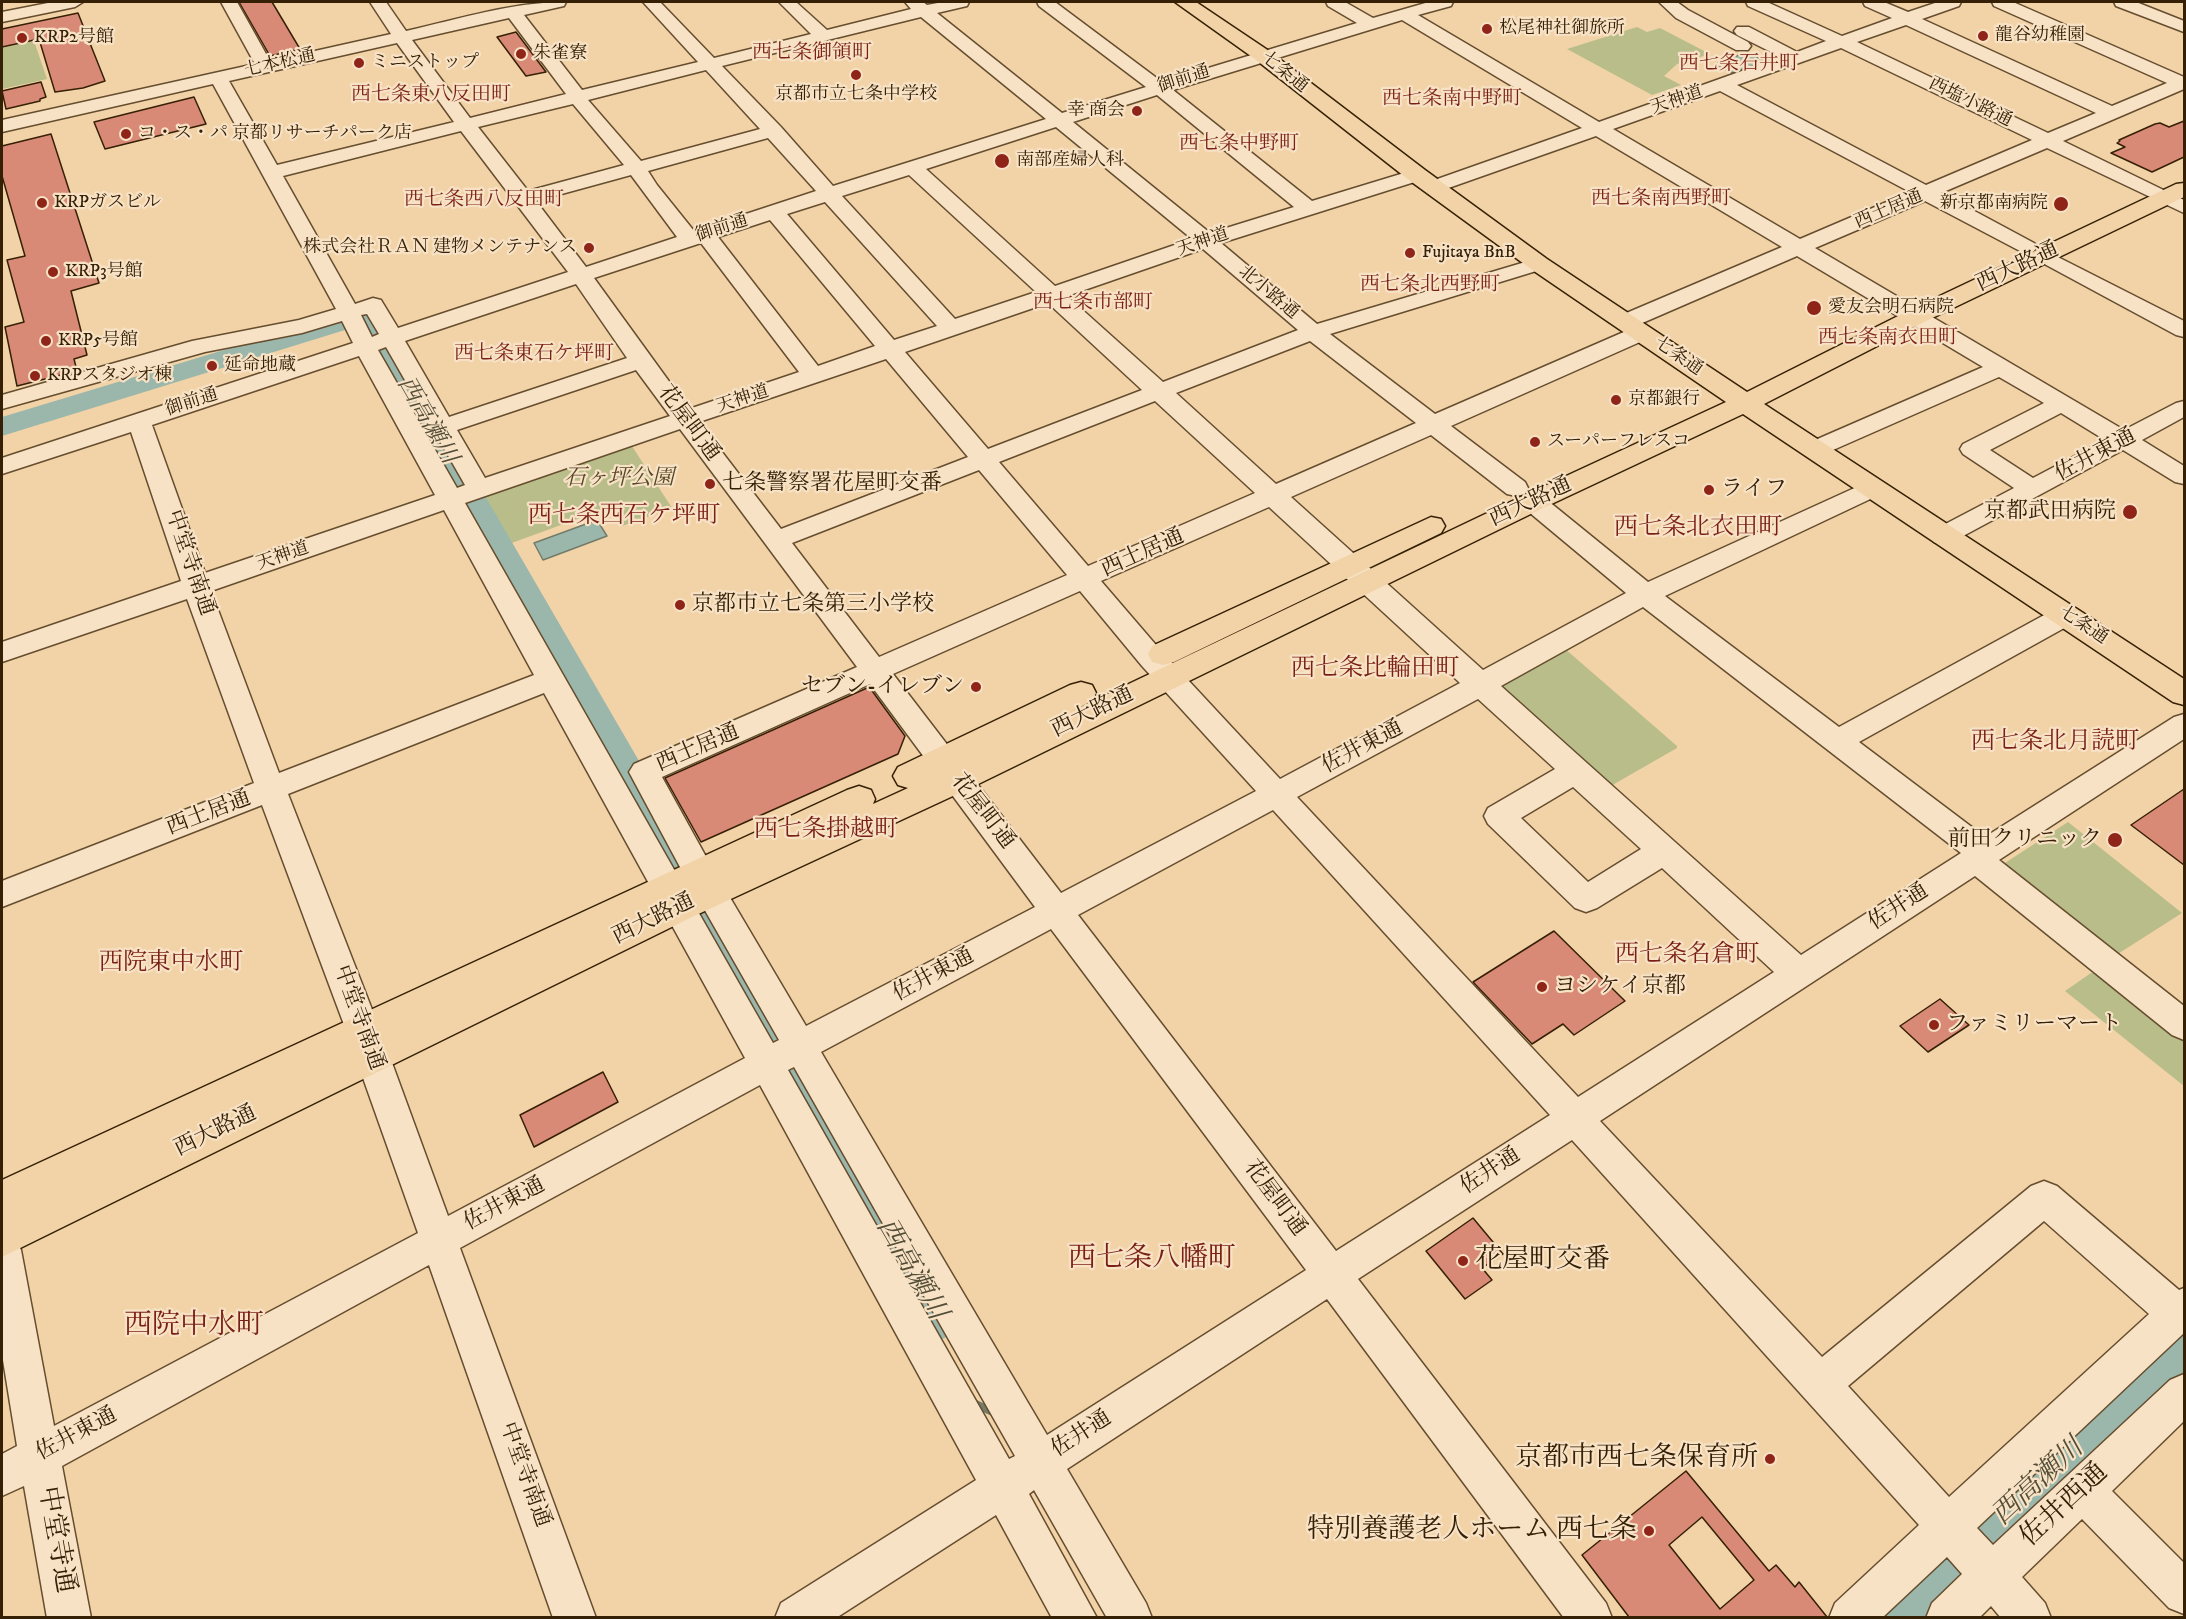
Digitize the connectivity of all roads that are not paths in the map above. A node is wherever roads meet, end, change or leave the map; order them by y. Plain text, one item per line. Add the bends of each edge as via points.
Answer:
1 (75, 2) edge
2 (229, 2) edge
3 (378, 2) edge
4 (558, 2) edge
5 (651, 2) edge
6 (787, 2) edge
7 (961, 2) edge
8 (1045, 2) edge
9 (1184, 2) edge
10 (1334, 2) edge
11 (1445, 2) edge
12 (1667, 2) edge
13 (1754, 2) edge
14 (1871, 2) edge
15 (1953, 2) edge
16 (2000, 2) edge
17 (2122, 2) edge
18 (919, 6) edge
19 (513, 11) junction
20 (1404, 14) junction
21 (2, 17) edge
22 (1907, 18) junction
23 (1371, 24) junction
24 (2184, 27) edge
25 (822, 35) junction
26 (400, 36) junction
27 (1842, 41) junction
28 (1262, 55) junction
29 (1796, 58) junction
30 (711, 63) junction
31 (265, 67) junction
32 (218, 77) junction
33 (2184, 83) edge
34 (1723, 85) junction
35 (1159, 88) junction
36 (576, 95) junction
37 (2112, 113) junction
38 (1060, 120) junction
39 (464, 124) junction
40 (2, 126) edge
41 (1599, 127) junction
42 (774, 131) junction
43 (2047, 141) junction
44 (637, 168) junction
45 (913, 168) junction
46 (2184, 172) edge
47 (270, 173) junction
48 (1425, 181) junction
49 (828, 194) junction
50 (1928, 194) junction
51 (2171, 196) edge
52 (523, 198) junction
53 (1309, 208) junction
54 (774, 212) junction
55 (697, 237) junction
56 (1207, 242) junction
57 (1801, 248) junction
58 (2035, 251) junction
59 (1539, 264) junction
60 (581, 274) junction
61 (1053, 294) junction
62 (1909, 312) junction
63 (1633, 328) junction
64 (952, 329) junction
65 (367, 330) junction
66 (2184, 330) edge
67 (1313, 332) junction
68 (890, 350) junction
69 (640, 361) junction
70 (2002, 367) junction
71 (814, 376) junction
72 (1161, 392) junction
73 (1735, 396) junction
74 (2, 402) edge
75 (2062, 403) junction
76 (2184, 408) edge
77 (684, 419) junction
78 (139, 420) junction
79 (1435, 425) junction
80 (443, 427) junction
81 (2125, 440) junction
82 (1815, 449) junction
83 (984, 461) junction
84 (2, 466) edge
85 (2184, 476) edge
86 (1872, 488) junction
87 (2032, 489) junction
88 (1524, 494) junction
89 (465, 495) junction
90 (1274, 496) junction
91 (1943, 536) junction
92 (776, 540) junction
93 (1358, 572) junction
94 (1084, 580) junction
95 (196, 586) junction
96 (1645, 594) junction
97 (2066, 615) junction
98 (2, 652) edge
99 (1161, 667) junction
100 (875, 672) junction
101 (550, 679) junction
102 (1482, 684) junction
103 (2184, 694) edge
104 (2184, 725) edge
105 (1837, 741) junction
106 (950, 770) junction
107 (1576, 771) junction
108 (271, 790) junction
109 (1277, 794) junction
110 (1664, 850) junction
111 (1981, 856) junction
112 (690, 890) junction
113 (2, 894) edge
114 (1058, 911) junction
115 (1798, 973) junction
116 (2184, 1025) edge
117 (368, 1043) junction
118 (800, 1046) junction
119 (767, 1064) junction
120 (1575, 1118) junction
121 (2, 1200) edge
122 (2, 1237) edge
123 (439, 1240) junction
124 (2, 1250) edge
125 (1331, 1275) junction
126 (2181, 1310) edge
127 (1820, 1384) junction
128 (2184, 1394) edge
129 (40, 1455) junction
130 (1023, 1473) junction
131 (2, 1476) edge
132 (2082, 1490) junction
133 (1948, 1528) junction
134 (1991, 1575) junction
135 (2184, 1593) edge
136 (69, 1617) edge
137 (575, 1617) edge
138 (796, 1617) edge
139 (1076, 1617) edge
140 (1131, 1617) edge
141 (1591, 1617) edge
142 (1850, 1617) edge
143 (1947, 1617) edge
144 (2030, 1617) edge

1 - 21 street
2 - 31 street
3 - 26 street, 花屋町通
4 - 19 street, 七本松通
5 - 30 street
6 - 25 street
7 - 18 street
8 - 35 street
9 - 28 main road, 七条通
10 - 23 street
11 - 20 street, 御前通
12 - 29 street via 1682,14
13 - 27 street, 西塩小路通
14 - 22 street
15 - 22 street, 天神道
16 - 33 street
17 - 24 street
18 - 25 street
18 - 38 street, 北小路通
19 - 26 street, 七本松通
19 - 36 street
20 - 23 street, 御前通
20 - 41 street
22 - 27 street, 天神道
22 - 37 street
23 - 28 street, 御前通
25 - 30 street
26 - 31 street, 七本松通
26 - 39 street, 花屋町通
27 - 29 street, 天神道
27 - 43 street, 西塩小路通
28 - 35 street, 御前通
28 - 48 main road, 七条通
29 - 34 street, 天神道
30 - 36 street
30 - 42 street
31 - 32 street, 七本松通
32 - 40 street, 七本松通
32 - 47 street
33 - 37 street, 西土居通
34 - 41 street, 天神道
34 - 50 street
35 - 38 street, 御前通
35 - 53 street
36 - 39 street
36 - 44 street
37 - 43 street, 西土居通
38 - 45 street, 御前通
38 - 56 street, 北小路通
39 - 47 street
39 - 52 street, 花屋町通
41 - 48 street, 天神道
41 - 57 street
42 - 44 street
42 - 49 street
43 - 50 street, 西土居通
43 - 51 street, 西塩小路通
44 - 52 street
44 - 55 street via 649,188
45 - 49 street, 御前通
45 - 61 street
46 - 51 main road, 西大路通
47 - 65 street
48 - 53 street, 天神道
48 - 59 main road, 七条通
49 - 54 street, 御前通
49 - 64 street
50 - 57 street, 西土居通
50 - 58 street
51 - 58 main road, 西大路通
52 - 60 street, 花屋町通
53 - 56 street, 天神道
54 - 55 street, 御前通
54 - 68 street
55 - 60 street, 御前通
55 - 71 street
56 - 61 street, 天神道
56 - 67 street, 北小路通
57 - 62 street
57 - 63 street, 西土居通
58 - 62 main road, 西大路通
58 - 66 street
59 - 63 main road, 七条通
59 - 67 street
60 - 65 street, 御前通
60 - 69 street, 花屋町通
61 - 64 street, 天神道
61 - 72 street
62 - 70 street
62 - 73 main road, 西大路通
63 - 73 main road, 七条通
63 - 79 street, 西土居通
64 - 68 street, 天神道
65 - 65 street via 373,305
65 - 74 street via 302,326 254,334
65 - 78 street, 御前通
65 - 80 street
65 - 89 street
67 - 72 street
67 - 79 street, 北小路通
68 - 71 street, 天神道
68 - 83 street
69 - 77 street, 花屋町通
69 - 80 street
70 - 75 street
70 - 82 street
71 - 77 street, 天神道
72 - 83 street
72 - 90 street
73 - 82 main road, 七条通
73 - 88 main road, 西大路通
75 - 81 street
75 - 87 street via 1972,450
76 - 81 street, 佐井東通
77 - 89 street, 天神道
77 - 92 street, 花屋町通
78 - 84 street, 御前通
78 - 95 street, 中堂寺南通
79 - 88 street, 北小路通
79 - 90 street, 西土居通
80 - 89 street
81 - 85 street
81 - 87 street, 佐井東通
82 - 86 main road, 七条通
83 - 92 street
83 - 94 street
86 - 91 main road, 七条通
86 - 96 street, 佐井東通
87 - 91 street, 佐井東通
88 - 93 main road, 西大路通
88 - 96 street, 北小路通
89 - 95 street, 天神道
89 - 101 street
90 - 93 street
90 - 94 street, 西土居通
91 - 97 main road, 七条通
92 - 100 street, 花屋町通
93 - 99 main road, 西大路通
93 - 102 street
94 - 99 street
94 - 100 street, 西土居通
95 - 98 street, 天神道
95 - 108 street, 中堂寺南通
96 - 102 street, 佐井東通
96 - 105 street, 北小路通
97 - 103 main road, 七条通
97 - 105 street
99 - 106 main road, 西大路通
99 - 109 street
100 - 106 street, 花屋町通
100 - 112 street, 西土居通 via 644,772
101 - 108 street, 西土居通
101 - 112 street
102 - 107 street
102 - 109 street, 佐井東通
104 - 111 street, 佐井通
105 - 111 street, 北小路通
106 - 112 main road, 西大路通
106 - 114 street, 花屋町通
107 - 110 street
107 - 110 street via 1499,816 1586,899
108 - 113 street, 西土居通
108 - 117 street, 中堂寺南通
109 - 114 street, 佐井東通
109 - 120 street
110 - 115 street
111 - 115 street, 佐井通
111 - 116 street, 北小路通
112 - 117 main road, 西大路通
112 - 118 street
112 - 119 street
114 - 118 street, 佐井東通
114 - 125 street, 花屋町通
115 - 120 street, 佐井通
117 - 121 main road, 西大路通
117 - 122 main road, 西大路通
117 - 123 street, 中堂寺南通
118 - 119 street, 佐井東通
118 - 130 street
119 - 123 street, 佐井東通
119 - 130 street
120 - 125 street, 佐井通
120 - 127 street
123 - 129 street, 佐井東通
123 - 137 street, 中堂寺南通
124 - 129 street, 中堂寺通
125 - 130 street, 佐井通
125 - 141 street, 花屋町通
126 - 127 street via 2044,1198
126 - 133 street
127 - 133 street
128 - 132 street, 佐井西通
129 - 131 street, 佐井東通
129 - 136 street, 中堂寺通
130 - 138 street, 佐井通
130 - 139 street
130 - 140 street
132 - 134 street, 佐井西通
132 - 135 street
133 - 134 street
133 - 142 street
134 - 143 street, 佐井西通
134 - 144 street

